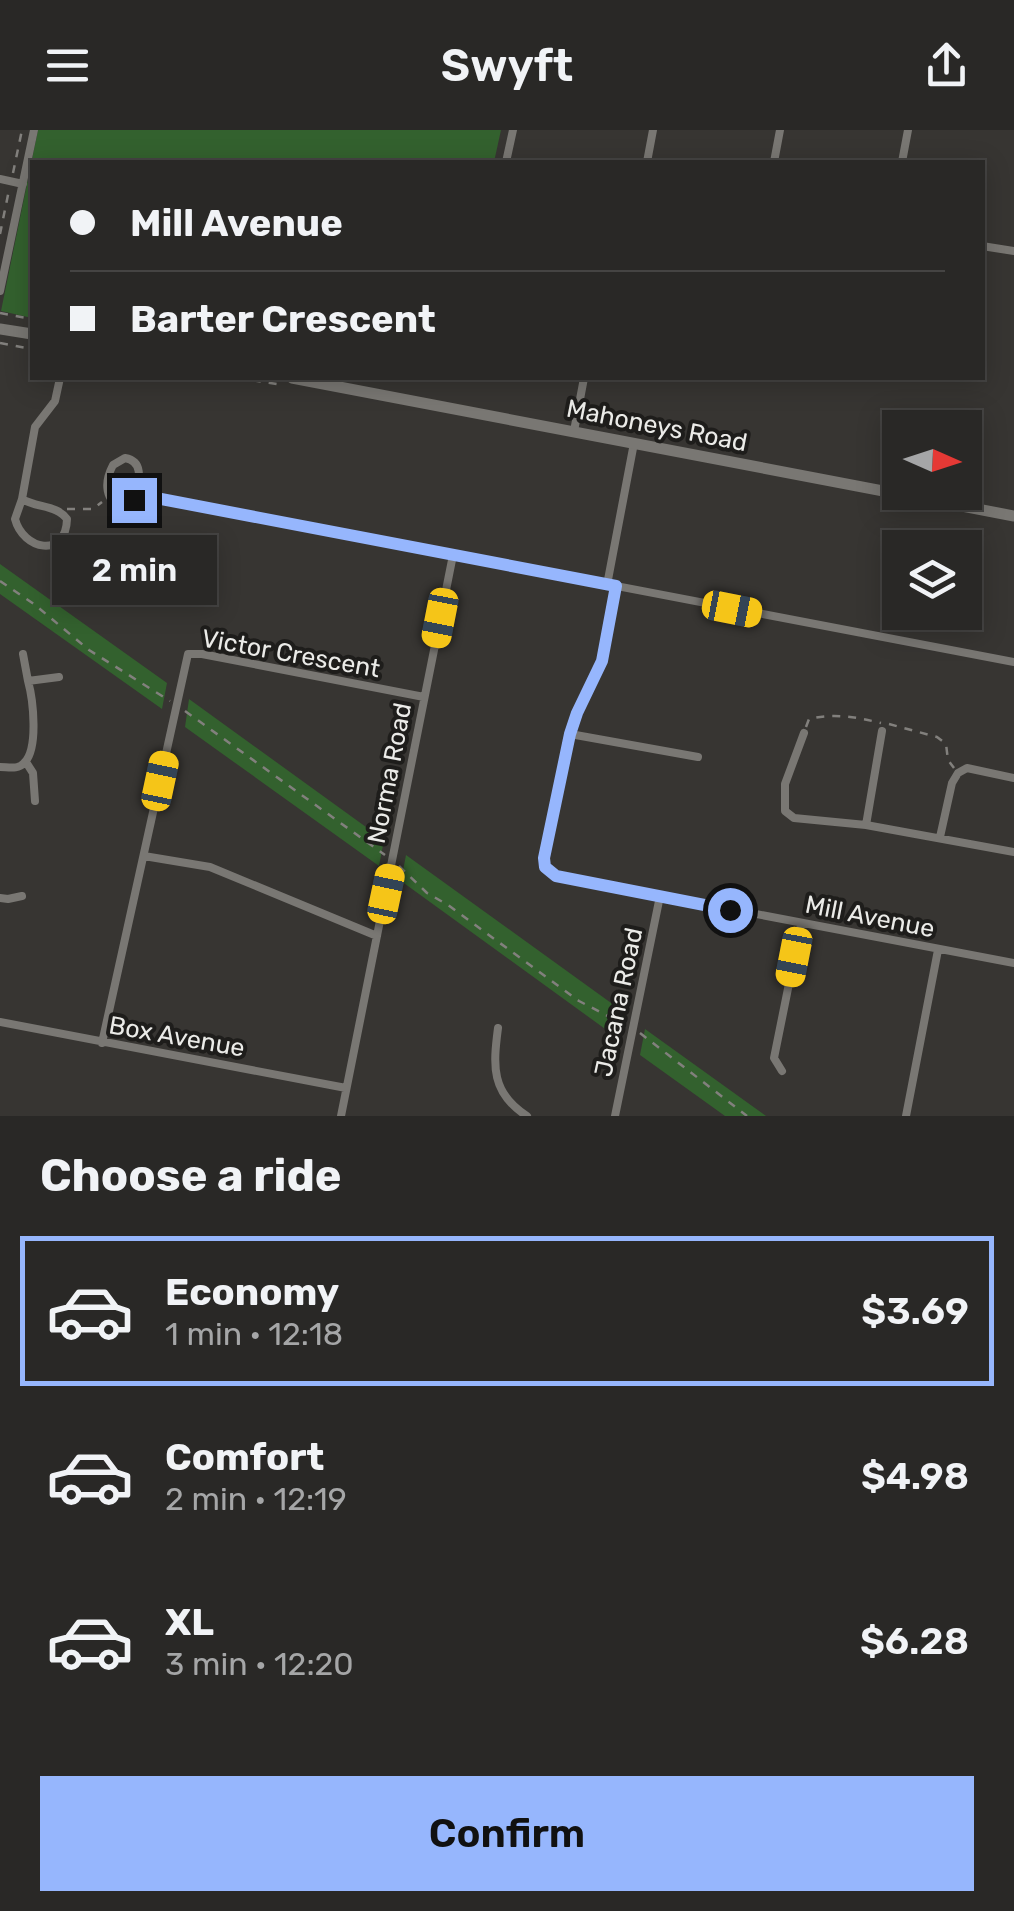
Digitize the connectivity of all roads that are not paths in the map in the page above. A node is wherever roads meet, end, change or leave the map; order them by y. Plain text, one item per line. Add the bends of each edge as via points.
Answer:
1 (34, 130) edge
2 (512, 130) edge
3 (653, 130) edge
4 (780, 130) edge
5 (908, 130) edge
6 (506, 160) edge
7 (646, 160) edge
8 (774, 160) edge
9 (902, 160) edge
10 (0, 179) edge
11 (23, 184) junction
12 (985, 246) edge
13 (1014, 251) edge
14 (0, 292) edge
15 (0, 329) edge
16 (30, 334) edge
17 (60, 380) edge
18 (303, 380) edge
19 (584, 380) edge
20 (574, 431) junction
21 (634, 443) junction
22 (135, 494) junction
23 (22, 499) junction
24 (1014, 516) edge
25 (453, 555) junction
26 (612, 586) junction
27 (23, 654) dead end
28 (1014, 662) edge
29 (59, 678) dead end
30 (28, 680) junction
31 (424, 697) junction
32 (882, 731) dead end
33 (804, 733) dead end
34 (570, 734) junction
35 (698, 757) dead end
36 (26, 762) junction
37 (0, 767) edge
38 (1014, 778) edge
39 (35, 801) dead end
40 (866, 825) junction
41 (940, 837) junction
42 (1014, 852) edge
43 (144, 856) junction
44 (22, 896) dead end
45 (660, 896) junction
46 (0, 898) edge
47 (801, 924) junction
48 (377, 936) junction
49 (938, 950) junction
50 (1014, 963) edge
51 (0, 1022) edge
52 (498, 1028) dead end
53 (102, 1043) junction
54 (782, 1071) dead end
55 (346, 1088) junction
56 (341, 1116) edge
57 (527, 1116) edge
58 (615, 1116) edge
59 (906, 1116) edge

1 - 11 street
2 - 6 street
3 - 7 street
4 - 8 street
5 - 9 street
10 - 11 street
11 - 14 street
12 - 13 street
15 - 16 main road
17 - 23 street via 55,400 35,427
18 - 20 main road, Mahoneys Road
19 - 20 street
20 - 21 main road, Mahoneys Road
21 - 24 main road, Mahoneys Road
21 - 26 street
22 - 22 street via 138,464 126,458 112,466 106,484 114,503 125,506
22 - 25 street
23 - 23 street via 67,519 54,546 38,545 17,527
25 - 26 street
25 - 31 street, Norma Road
26 - 28 street
26 - 34 street via 602,661
27 - 30 street
29 - 30 street
30 - 36 street via 34,714
31 - 43 street, Victor Crescent via 188,654
31 - 48 street, Norma Road
32 - 40 street
33 - 40 street via 785,784 785,811 794,818
34 - 35 street
34 - 45 street, Mill Avenue via 545,867 556,876
36 - 37 street
36 - 39 street
38 - 41 street via 967,768 958,773
40 - 41 street
41 - 42 street
43 - 48 street via 210,867
43 - 53 street, Victor Crescent
44 - 46 street
45 - 47 street, Mill Avenue
45 - 58 street, Jacana Road
47 - 49 street, Mill Avenue
47 - 54 street via 774,1058
48 - 55 street, Norma Road
49 - 50 street, Mill Avenue
49 - 59 street
51 - 53 street, Box Avenue
52 - 57 street via 500,1090
53 - 55 street, Box Avenue
55 - 56 street, Norma Road

